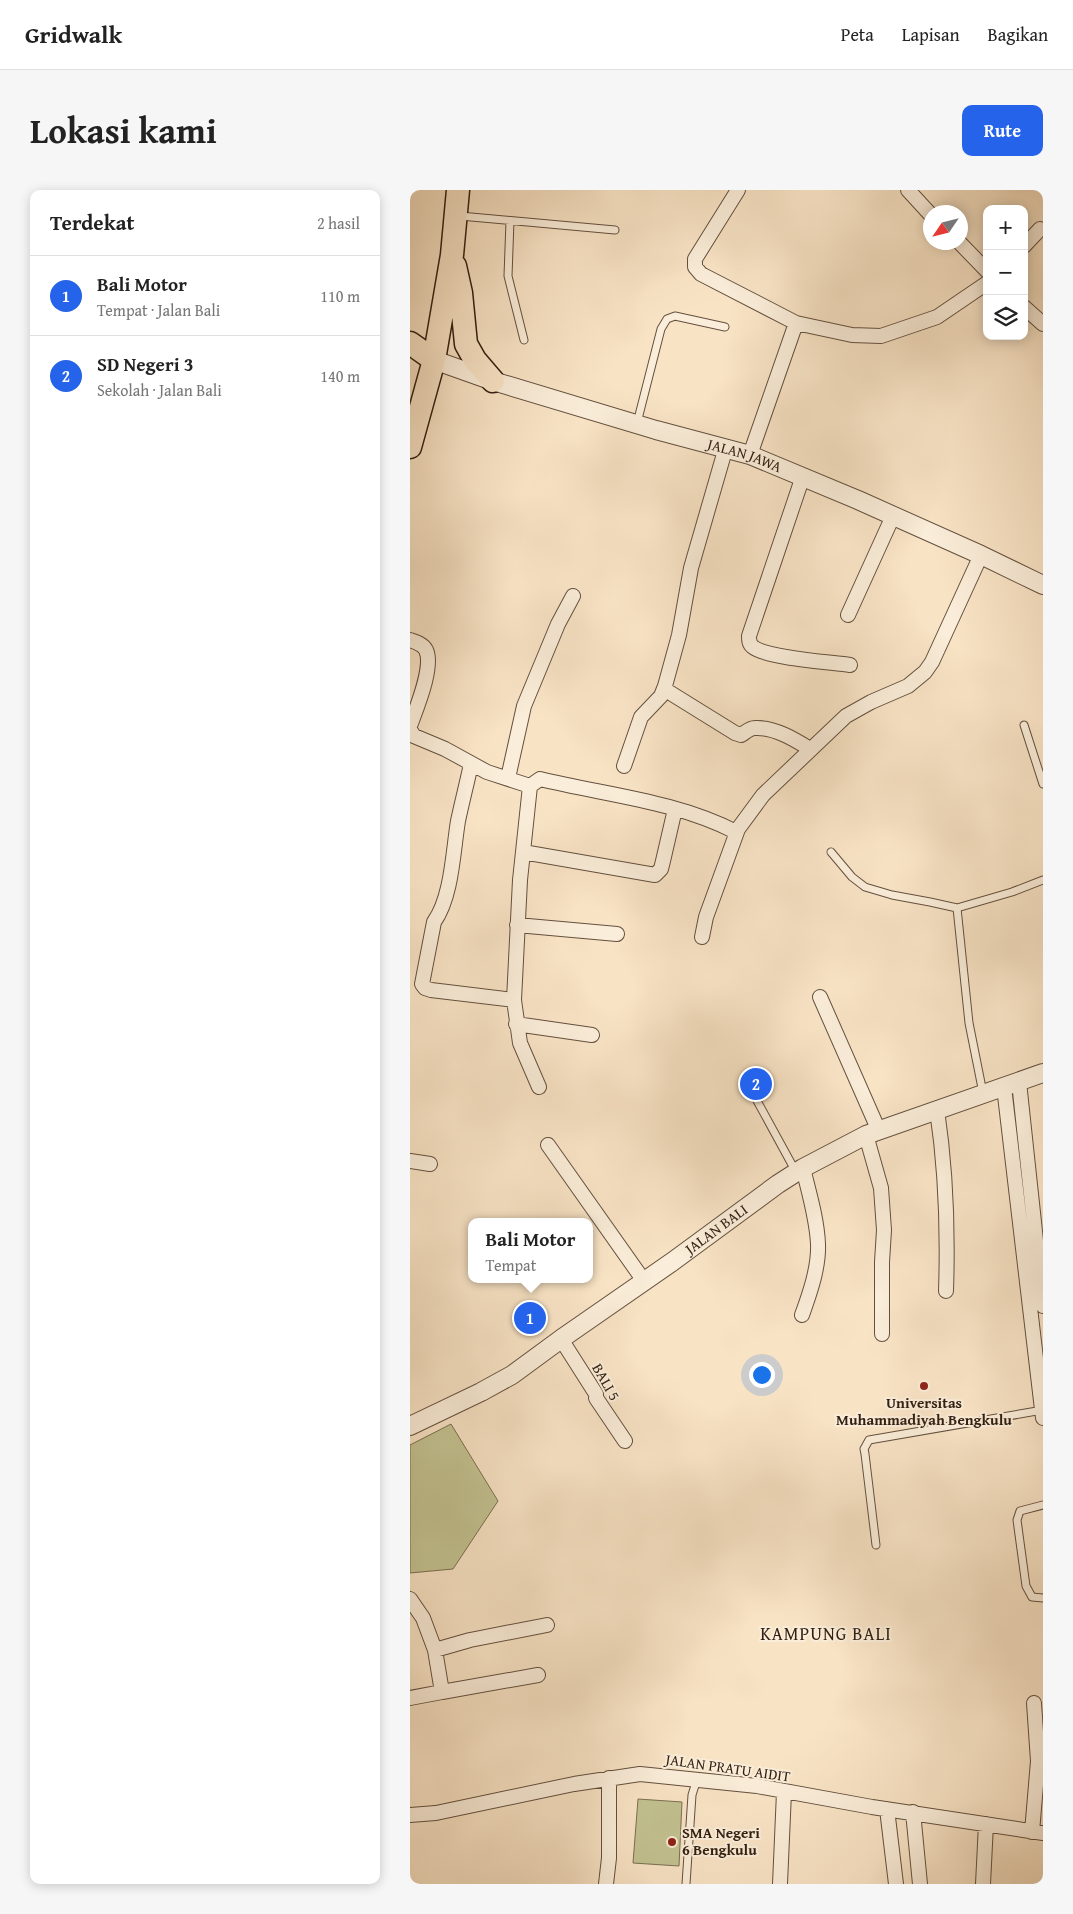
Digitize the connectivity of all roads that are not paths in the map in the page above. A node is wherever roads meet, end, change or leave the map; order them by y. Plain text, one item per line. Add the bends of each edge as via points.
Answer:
1 (458, 190) edge
2 (738, 190) edge
3 (908, 190) edge
4 (923, 206) edge
5 (457, 215) junction
6 (510, 221) junction
7 (1040, 228) dead end
8 (616, 230) dead end
9 (1028, 242) edge
10 (967, 250) edge
11 (452, 256) junction
12 (983, 267) edge
13 (983, 286) edge
14 (1028, 311) edge
15 (796, 323) junction
16 (1043, 324) edge
17 (725, 327) dead end
18 (524, 340) dead end
19 (410, 344) edge
20 (434, 360) junction
21 (492, 381) junction
22 (637, 423) junction
23 (410, 447) edge
24 (726, 447) junction
25 (750, 455) junction
26 (803, 476) junction
27 (893, 516) junction
28 (982, 555) junction
29 (1043, 585) edge
30 (573, 596) dead end
31 (848, 615) dead end
32 (410, 640) edge
33 (850, 665) dead end
34 (664, 689) junction
35 (1024, 725) dead end
36 (410, 728) edge
37 (805, 745) junction
38 (471, 764) junction
39 (624, 766) dead end
40 (508, 778) junction
41 (1043, 784) edge
42 (530, 786) junction
43 (675, 809) junction
44 (732, 830) junction
45 (523, 852) junction
46 (831, 852) dead end
47 (1043, 880) edge
48 (957, 908) junction
49 (517, 925) junction
50 (617, 934) dead end
51 (702, 937) dead end
52 (820, 997) dead end
53 (514, 1000) junction
54 (516, 1024) junction
55 (592, 1035) dead end
56 (1043, 1073) edge
57 (1012, 1084) junction
58 (539, 1087) dead end
59 (983, 1095) junction
60 (755, 1097) dead end
61 (937, 1110) junction
62 (873, 1133) junction
63 (548, 1145) dead end
64 (410, 1160) edge
65 (430, 1164) dead end
66 (799, 1171) junction
67 (1040, 1249) edge
68 (644, 1281) junction
69 (946, 1291) dead end
70 (1043, 1306) edge
71 (802, 1315) dead end
72 (882, 1334) dead end
73 (561, 1339) junction
74 (1043, 1413) edge
75 (410, 1426) edge
76 (625, 1441) dead end
77 (1043, 1504) edge
78 (876, 1545) dead end
79 (1043, 1598) edge
80 (410, 1599) edge
81 (547, 1625) dead end
82 (434, 1650) junction
83 (538, 1675) dead end
84 (442, 1692) junction
85 (410, 1698) edge
86 (1034, 1703) dead end
87 (609, 1778) junction
88 (697, 1779) junction
89 (784, 1792) junction
90 (887, 1809) junction
91 (913, 1812) junction
92 (410, 1815) edge
93 (986, 1824) junction
94 (1037, 1832) edge
95 (606, 1884) edge
96 (686, 1884) edge
97 (780, 1884) edge
98 (896, 1884) edge
99 (920, 1884) edge
100 (983, 1884) edge

1 - 5 main road
2 - 15 street via 695,259 695,267 701,274
3 - 4 street
5 - 6 lane
5 - 11 main road
6 - 8 lane
6 - 18 lane via 508,276
7 - 9 street
10 - 12 street
11 - 20 main road
11 - 21 main road via 461,293 466,344
13 - 15 street via 937,317 881,336 852,335
14 - 16 street
15 - 25 street
17 - 22 lane via 674,316 666,320 661,328
19 - 20 main road
20 - 21 street, JALAN JAWA
20 - 23 main road
21 - 22 street, JALAN JAWA
22 - 24 street, JALAN JAWA
24 - 25 street, JALAN JAWA
24 - 34 street via 691,568 679,635
25 - 26 street, JALAN JAWA
26 - 27 street, JALAN JAWA
26 - 33 street via 749,641 753,647 770,654
27 - 28 street, JALAN JAWA
27 - 31 street
28 - 29 street, JALAN JAWA
28 - 37 street via 925,672 908,686 846,716
30 - 40 street via 524,706
32 - 36 street via 424,647 428,663
34 - 37 street via 738,735 757,728
34 - 39 street via 641,717
35 - 41 lane
36 - 38 street via 414,736
37 - 44 street
38 - 40 street
38 - 53 street via 448,883 434,922 422,984 431,990
40 - 42 street
42 - 43 street via 540,779
42 - 45 street
43 - 44 street
43 - 45 street via 661,869 655,875
44 - 51 street
45 - 49 street
46 - 48 lane via 865,887
47 - 48 lane
48 - 59 lane via 969,1023
49 - 50 street
49 - 53 street
52 - 62 street
53 - 54 street
54 - 55 street
54 - 58 street via 520,1043
56 - 57 street, JALAN BALI
57 - 59 street, JALAN BALI
57 - 67 street
57 - 74 street
59 - 61 street, JALAN BALI
60 - 66 lane
61 - 62 street, JALAN BALI
61 - 69 street via 943,1150 948,1254
62 - 66 street, JALAN BALI
62 - 72 street via 884,1230
63 - 68 street
64 - 65 street
66 - 68 street, JALAN BALI
66 - 71 street via 813,1211 818,1245
67 - 70 street
68 - 73 street, JALAN BALI
73 - 75 street, JALAN BALI via 512,1375
73 - 76 street, BALI 5
74 - 78 lane via 869,1440 865,1454
77 - 79 lane via 1020,1511 1017,1520 1026,1586 1032,1597
80 - 82 street via 423,1618
81 - 82 street
82 - 84 street
83 - 84 street
84 - 85 street
86 - 94 street via 1038,1761
87 - 88 street, JALAN PRATU AIDIT via 640,1774
87 - 92 street, JALAN PRATU AIDIT via 436,1813
87 - 95 street
88 - 89 street, JALAN PRATU AIDIT
88 - 96 lane via 692,1795
89 - 90 street, JALAN PRATU AIDIT
89 - 97 street
90 - 91 street, JALAN PRATU AIDIT
90 - 98 street
91 - 93 street, JALAN PRATU AIDIT
91 - 99 street
93 - 94 street, JALAN PRATU AIDIT
93 - 100 street

